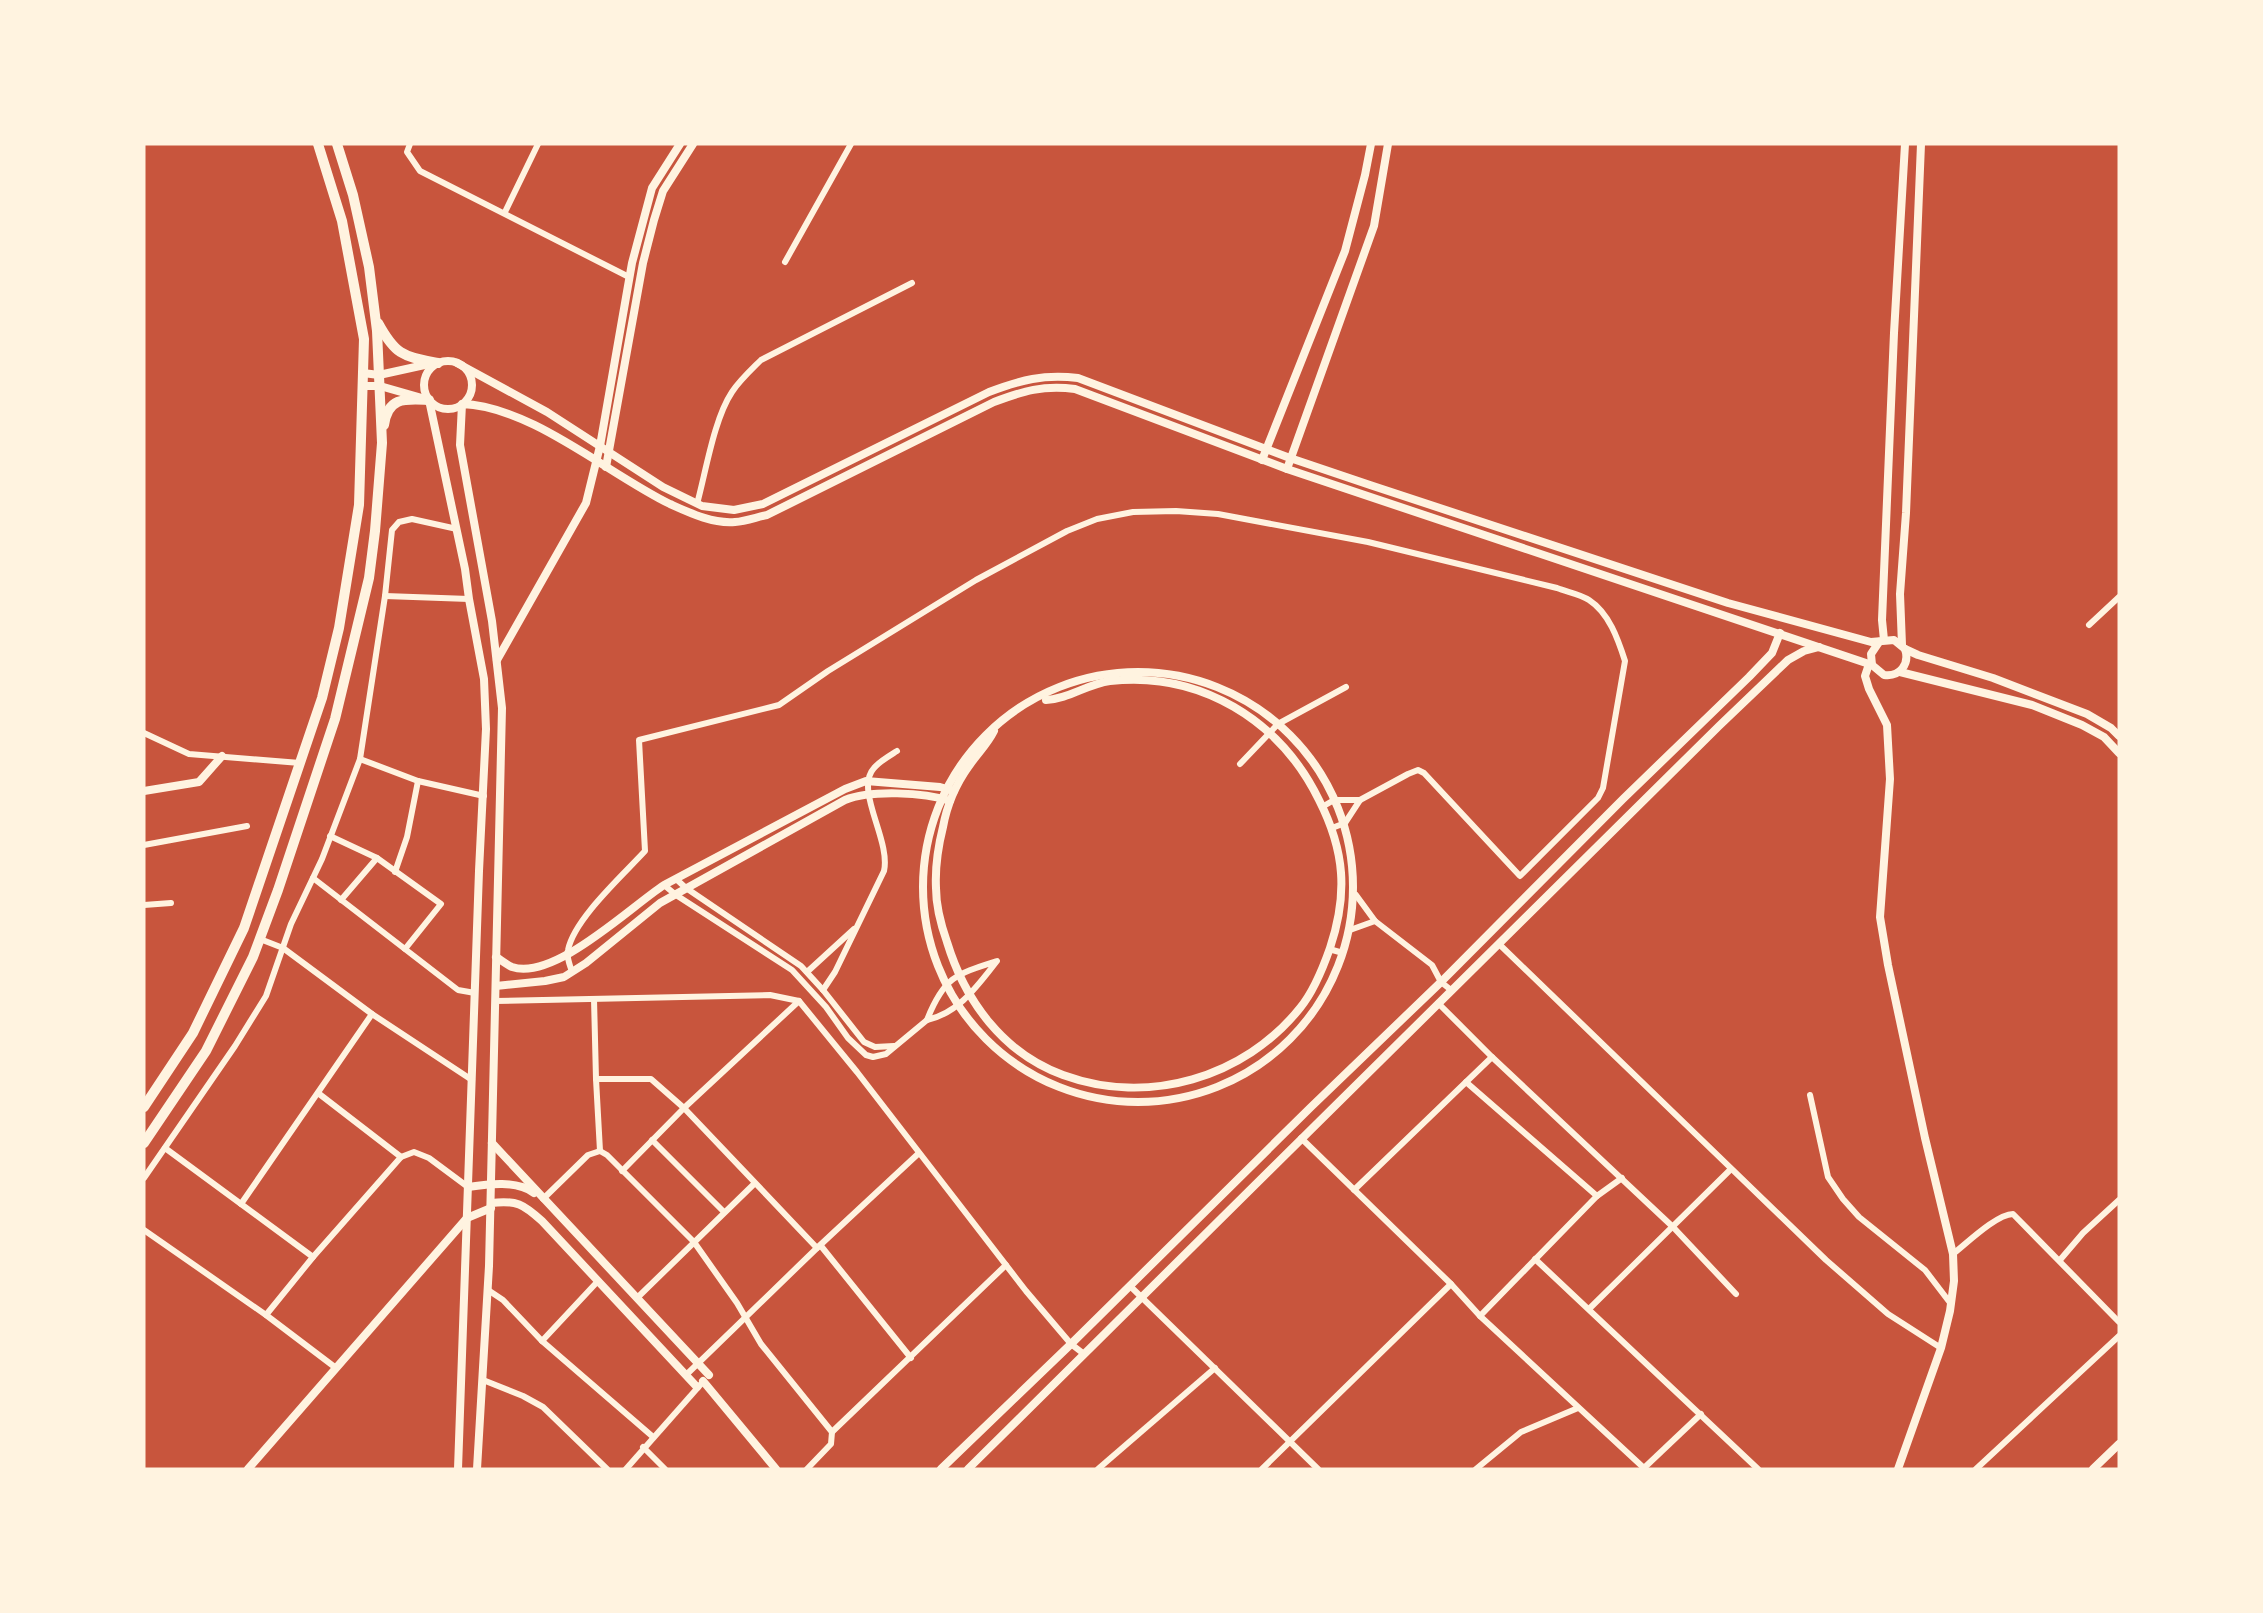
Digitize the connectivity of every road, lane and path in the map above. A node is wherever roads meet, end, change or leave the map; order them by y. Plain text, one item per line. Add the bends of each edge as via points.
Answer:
1 (318, 144) edge
2 (337, 144) edge
3 (410, 144) edge
4 (538, 144) edge
5 (680, 144) edge
6 (693, 144) edge
7 (851, 144) edge
8 (1371, 144) edge
9 (1388, 144) edge
10 (1905, 144) edge
11 (1920, 144) edge
12 (505, 212) junction
13 (785, 262) dead end
14 (629, 277) junction
15 (912, 283) dead end
16 (375, 319) junction
17 (438, 363) junction
18 (458, 363) junction
19 (363, 373) junction
20 (379, 375) junction
21 (362, 386) junction
22 (380, 386) junction
23 (429, 400) junction
24 (462, 404) junction
25 (382, 443) junction
26 (600, 446) junction
27 (1266, 449) junction
28 (609, 452) junction
29 (1290, 458) junction
30 (1262, 460) junction
31 (596, 461) junction
32 (606, 467) junction
33 (1287, 469) junction
34 (697, 504) junction
35 (457, 529) junction
36 (385, 596) junction
37 (2119, 597) edge
38 (468, 599) junction
39 (2089, 625) dead end
40 (1780, 633) junction
41 (1882, 641) junction
42 (1820, 647) junction
43 (1903, 647) junction
44 (497, 660) junction
45 (1871, 664) junction
46 (1900, 672) junction
47 (1346, 687) dead end
48 (1046, 700) junction
49 (1278, 724) junction
50 (993, 731) junction
51 (1269, 731) junction
52 (144, 734) edge
53 (2119, 736) edge
54 (897, 751) dead end
55 (2119, 753) edge
56 (222, 756) junction
57 (360, 759) junction
58 (300, 763) junction
59 (1240, 764) dead end
60 (418, 781) junction
61 (866, 781) junction
62 (940, 787) junction
63 (144, 791) edge
64 (954, 791) junction
65 (868, 795) junction
66 (484, 796) junction
67 (937, 797) junction
68 (1334, 800) junction
69 (1360, 800) junction
70 (950, 801) junction
71 (1323, 807) junction
72 (1345, 823) junction
73 (247, 826) dead end
74 (1332, 828) junction
75 (330, 836) junction
76 (144, 845) edge
77 (377, 858) junction
78 (395, 872) junction
79 (313, 878) junction
80 (676, 879) junction
81 (664, 885) junction
82 (686, 888) junction
83 (676, 895) junction
84 (1356, 895) junction
85 (341, 900) junction
86 (171, 903) dead end
87 (144, 905) edge
88 (1375, 921) junction
89 (856, 926) junction
90 (1350, 930) junction
91 (260, 939) junction
92 (1499, 944) junction
93 (283, 948) junction
94 (405, 949) junction
95 (1329, 949) junction
96 (1343, 953) junction
97 (567, 955) junction
98 (496, 957) junction
99 (572, 972) junction
100 (807, 972) junction
101 (958, 974) junction
102 (1441, 982) junction
103 (947, 984) junction
104 (496, 986) junction
105 (823, 990) junction
106 (1451, 990) junction
107 (475, 993) junction
108 (969, 996) junction
109 (594, 999) junction
110 (495, 1001) junction
111 (799, 1001) junction
112 (1437, 1003) junction
113 (958, 1004) junction
114 (372, 1014) junction
115 (927, 1020) junction
116 (895, 1046) junction
117 (1492, 1057) junction
118 (596, 1078) junction
119 (472, 1080) junction
120 (1466, 1082) junction
121 (318, 1093) junction
122 (1810, 1095) dead end
123 (144, 1107) edge
124 (684, 1108) junction
125 (1301, 1138) junction
126 (652, 1140) junction
127 (144, 1143) edge
128 (492, 1143) junction
129 (165, 1148) junction
130 (600, 1151) junction
131 (919, 1153) junction
132 (401, 1156) junction
133 (1731, 1169) junction
134 (622, 1171) junction
135 (144, 1178) edge
136 (1622, 1178) junction
137 (491, 1183) junction
138 (754, 1184) junction
139 (468, 1187) junction
140 (1353, 1190) junction
141 (1597, 1196) junction
142 (543, 1199) junction
143 (2119, 1200) edge
144 (241, 1204) junction
145 (491, 1205) junction
146 (724, 1212) junction
147 (468, 1218) junction
148 (1672, 1227) junction
149 (144, 1230) edge
150 (694, 1242) junction
151 (819, 1247) junction
152 (1953, 1254) junction
153 (313, 1257) junction
154 (1535, 1259) junction
155 (2060, 1260) junction
156 (1006, 1265) junction
157 (598, 1281) junction
158 (1451, 1284) junction
159 (1130, 1286) junction
160 (488, 1290) junction
161 (1736, 1294) dead end
162 (1141, 1296) junction
163 (637, 1298) junction
164 (1951, 1304) junction
165 (1589, 1310) junction
166 (266, 1315) junction
167 (1480, 1316) junction
168 (746, 1318) junction
169 (2119, 1322) edge
170 (2119, 1336) edge
171 (542, 1341) junction
172 (1071, 1344) junction
173 (1941, 1348) junction
174 (1084, 1354) junction
175 (911, 1358) junction
176 (699, 1364) junction
177 (336, 1368) junction
178 (1215, 1368) junction
179 (686, 1375) junction
180 (483, 1380) junction
181 (703, 1381) junction
182 (1578, 1408) junction
183 (1701, 1414) junction
184 (832, 1432) junction
185 (652, 1436) junction
186 (1289, 1442) junction
187 (2119, 1444) edge
188 (643, 1447) junction
189 (248, 1469) edge
190 (458, 1469) edge
191 (477, 1469) edge
192 (607, 1469) edge
193 (626, 1469) edge
194 (665, 1469) edge
195 (777, 1469) edge
196 (807, 1469) edge
197 (941, 1469) edge
198 (968, 1469) edge
199 (1098, 1469) edge
200 (1263, 1469) edge
201 (1318, 1469) edge
202 (1476, 1469) edge
203 (1645, 1469) edge
204 (1758, 1469) edge
205 (1898, 1469) edge
206 (1976, 1469) edge
207 (2093, 1469) edge

1 - 19 highway via 342,221 355,285 364,339
2 - 16 highway via 356,205
3 - 12 street via 407,152 420,171
4 - 12 street
5 - 14 street via 652,188
6 - 28 street via 663,191 654,220
7 - 13 street
8 - 27 street via 1345,251
9 - 29 street via 1374,226
10 - 41 street
11 - 43 street via 1900,594
12 - 14 street
14 - 26 street
15 - 34 street via 761,360 741,380 719,422
16 - 17 highway via 389,344 410,357
16 - 20 highway
17 - 18 main road
17 - 20 main road
17 - 23 main road via 424,379
18 - 24 main road via 472,382
18 - 26 main road
19 - 20 main road
19 - 21 highway
20 - 22 highway
21 - 22 main road
21 - 58 highway via 359,505 350,565 322,698
22 - 23 main road
22 - 25 highway
23 - 24 main road via 451,409
23 - 25 highway via 402,399 392,405 385,418
23 - 35 main road
24 - 31 main road via 477,404 522,418
24 - 44 main road via 460,445
25 - 91 highway via 369,578 335,719
26 - 28 main road
26 - 31 street
27 - 29 main road
27 - 30 street
27 - 34 main road via 1078,378 1055,375 1023,379 989,392 763,504 734,510
28 - 32 street
28 - 34 main road
29 - 33 street
29 - 41 main road via 1728,603
30 - 32 main road via 1075,389 1055,387 1026,390 994,402 767,515 734,522 699,518
30 - 33 main road
31 - 32 main road
31 - 44 street via 586,502
33 - 40 main road
35 - 36 street via 412,519 399,522 392,530
35 - 38 main road
36 - 38 street
36 - 57 street
37 - 39 street
38 - 66 main road via 484,679
40 - 42 main road
40 - 102 street via 1772,653 1749,677
41 - 43 main road via 1894,640
41 - 45 main road via 1871,654
42 - 45 main road
42 - 92 street via 1788,660
43 - 46 main road via 1906,663
43 - 53 main road via 2086,714
44 - 98 main road via 502,708
45 - 46 main road via 1884,675
45 - 152 street via 1866,676 1887,725 1890,779 1880,916
46 - 55 main road via 2032,705 2104,737
47 - 49 street
48 - 49 street via 1055,691 1096,675 1165,672 1223,690
48 - 50 street
48 - 51 street via 1060,699 1107,682 1147,680 1209,695 1240,710
49 - 51 street
49 - 68 street via 1322,776
50 - 62 street via 971,744 951,766
50 - 64 street
51 - 59 street
51 - 71 street via 1293,755
52 - 56 street via 189,754
54 - 61 street via 872,769
56 - 58 street
56 - 63 street via 199,782
57 - 60 street
57 - 75 street
58 - 123 highway via 244,928 193,1033
60 - 66 street
60 - 78 street via 407,837
61 - 62 street
61 - 65 street
61 - 80 street
62 - 64 street
62 - 67 street
64 - 70 street
65 - 67 street
65 - 82 street via 845,800
65 - 89 street via 886,863
66 - 107 main road
67 - 70 street
67 - 103 street via 926,844 924,886 929,924
68 - 69 street
68 - 71 street
68 - 72 street
69 - 72 street
69 - 97 street via 1408,774 1424,772 1520,876 1598,798 1603,788 1625,661 1608,620 1587,598 1557,588 1368,542 1218,514 1133,512 1097,519 976,580 779,705 639,740 645,851 581,923
70 - 101 street via 940,843 936,890 941,924
71 - 74 street
72 - 74 street
72 - 84 street
73 - 76 street
74 - 95 street via 1343,885
75 - 77 street
75 - 79 street
77 - 78 street
77 - 85 street
78 - 94 street via 441,904
79 - 85 street
79 - 93 street
80 - 81 street
80 - 82 street
81 - 83 street
81 - 97 street
82 - 83 street
82 - 100 street
83 - 99 street via 660,903
83 - 116 street via 792,970 866,1055 882,1056
84 - 88 street
84 - 90 street
85 - 94 street
86 - 87 street
88 - 90 street
88 - 102 street via 1432,965
89 - 100 street
89 - 105 street
90 - 96 street
91 - 93 street
91 - 127 highway via 206,1051
92 - 106 street
92 - 133 street
93 - 114 street
93 - 129 street via 266,996
94 - 107 street via 458,990
95 - 96 street
95 - 108 street via 1307,999 1264,1044 1220,1071 1164,1085 1117,1086 1063,1075 1004,1038
96 - 113 street via 1316,1008 1280,1049 1235,1079 1185,1098 1160,1102 1104,1101 1051,1085 994,1046
97 - 98 street via 539,968 512,967
97 - 99 street
98 - 104 main road
99 - 104 street via 545,981
100 - 105 street
101 - 103 street
101 - 108 street
101 - 108 street via 997,961
102 - 106 street
102 - 159 street
103 - 113 street
103 - 115 street
104 - 110 main road
105 - 116 street via 864,1042 875,1047
106 - 112 street
107 - 119 main road
108 - 113 street
109 - 110 street
109 - 111 street via 770,995
109 - 118 street
110 - 128 main road
111 - 124 street
111 - 131 street
112 - 117 street
112 - 125 street
113 - 115 street
114 - 119 street
114 - 121 street
115 - 116 street
117 - 120 street
117 - 136 street
118 - 124 street via 651,1079
118 - 130 street
119 - 139 main road
120 - 140 street
120 - 141 street
121 - 132 street
121 - 144 street
122 - 164 street via 1828,1177 1842,1199 1858,1218 1925,1269
124 - 126 street
124 - 138 street
125 - 140 street
125 - 162 street
126 - 134 street
126 - 146 street
128 - 137 main road
128 - 142 street
129 - 135 street
129 - 144 street
130 - 134 street
130 - 142 street via 588,1155
131 - 151 street
131 - 156 street
132 - 139 street via 414,1152 429,1158
132 - 153 street
133 - 148 street
133 - 173 street via 1888,1314
134 - 150 street
136 - 141 street
136 - 148 street
137 - 139 street
137 - 142 street via 528,1188
137 - 145 main road
138 - 146 street
138 - 151 street
139 - 147 main road
140 - 158 street
141 - 154 street
142 - 163 street
143 - 155 street
144 - 153 street
145 - 147 street
145 - 157 street via 509,1201 524,1205
145 - 160 main road
146 - 150 street
147 - 177 street
147 - 190 main road
148 - 161 street
148 - 165 street
149 - 166 street
150 - 163 street
150 - 168 street
151 - 168 street
151 - 175 street
152 - 155 street via 2006,1214 2013,1214
152 - 164 street
153 - 166 street
154 - 165 street
154 - 167 street
155 - 169 street
156 - 172 street
156 - 175 street
157 - 171 street
157 - 179 street
158 - 167 street
158 - 186 street
159 - 162 street
159 - 172 street
160 - 171 street via 504,1300
160 - 180 main road
162 - 174 street
162 - 178 street
163 - 176 street
164 - 173 street
165 - 183 street
166 - 177 street
167 - 182 street
168 - 176 street
168 - 184 street via 761,1344
170 - 206 street
171 - 185 street
172 - 174 street
172 - 197 street
173 - 205 street
174 - 198 street
175 - 184 street
176 - 179 street
176 - 181 street
177 - 189 street
178 - 186 street
178 - 199 street
179 - 181 street
180 - 191 main road
180 - 192 street via 543,1407
181 - 185 street
181 - 195 street
182 - 202 street via 1521,1431
182 - 203 street
183 - 203 street
183 - 204 street
184 - 196 street via 831,1444
185 - 188 street
186 - 200 street
186 - 201 street
187 - 207 street
188 - 193 street
188 - 194 street

